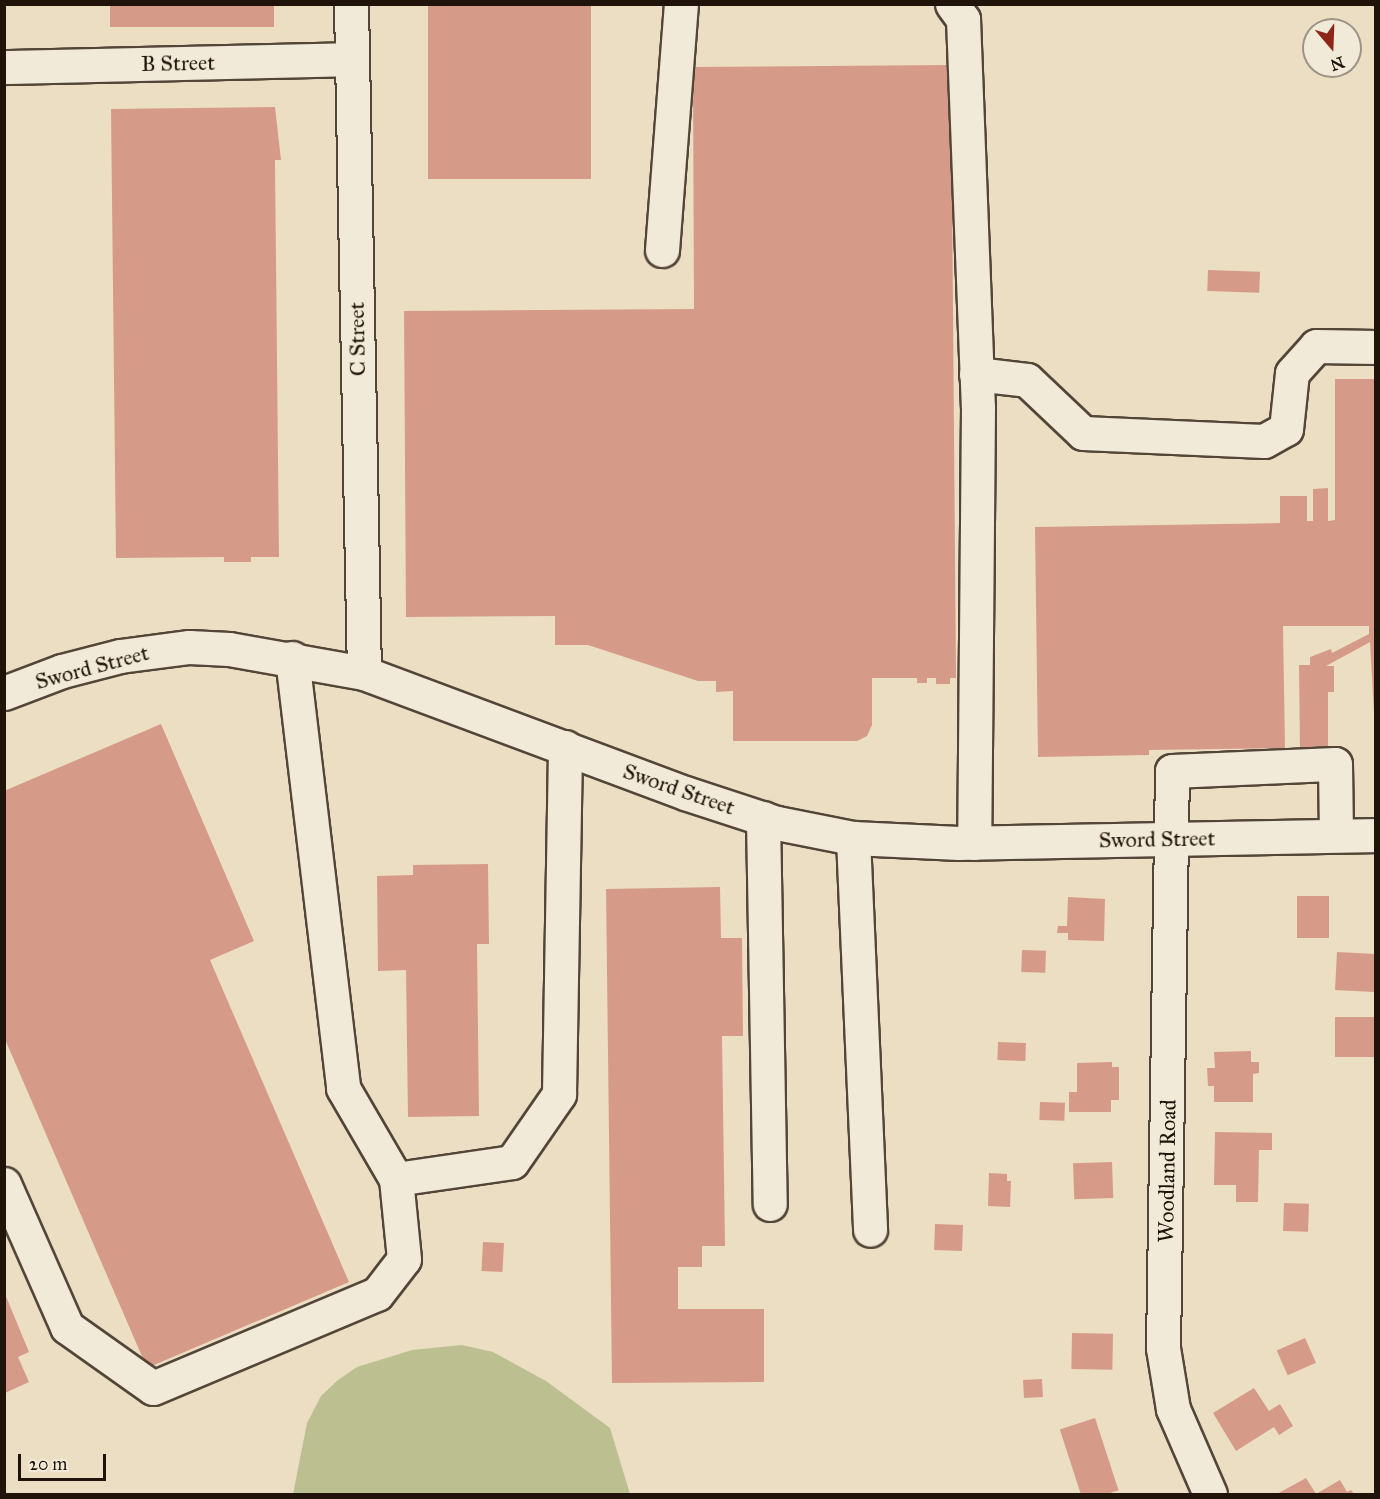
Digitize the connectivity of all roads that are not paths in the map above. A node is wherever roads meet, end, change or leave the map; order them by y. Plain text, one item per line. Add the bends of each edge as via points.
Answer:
1 (351, 4) edge
2 (681, 4) edge
3 (951, 4) edge
4 (352, 59) junction
5 (4, 68) edge
6 (662, 250) dead end
7 (1376, 347) edge
8 (976, 374) junction
9 (292, 658) junction
10 (364, 673) junction
11 (4, 693) edge
12 (565, 747) junction
13 (764, 818) junction
14 (1376, 835) edge
15 (1336, 836) junction
16 (853, 838) junction
17 (1173, 839) junction
18 (974, 843) junction
19 (396, 1179) junction
20 (4, 1184) edge
21 (770, 1204) dead end
22 (870, 1230) dead end
23 (1210, 1494) edge

1 - 4 street, C Street
2 - 6 street
3 - 8 street via 963,19
4 - 5 street, B Street
4 - 10 street, C Street
7 - 8 street via 1316,346 1292,373 1286,429 1264,441 1083,433 1027,380
8 - 18 street
9 - 10 street, Sword Street
9 - 11 street, Sword Street via 229,649 154,650 71,668
9 - 19 street via 343,1088
10 - 12 street, Sword Street
12 - 13 street, Sword Street
12 - 19 street via 559,1094 512,1162
13 - 16 street, Sword Street
13 - 21 street
14 - 15 street, Sword Street
15 - 17 street, Sword Street
15 - 17 street, Woodland Road via 1335,764 1172,771
16 - 18 street, Sword Street
16 - 22 street
17 - 18 street, Sword Street
17 - 23 street, Woodland Road via 1163,1348 1173,1409
19 - 20 street via 404,1259 377,1294 153,1388 68,1327

